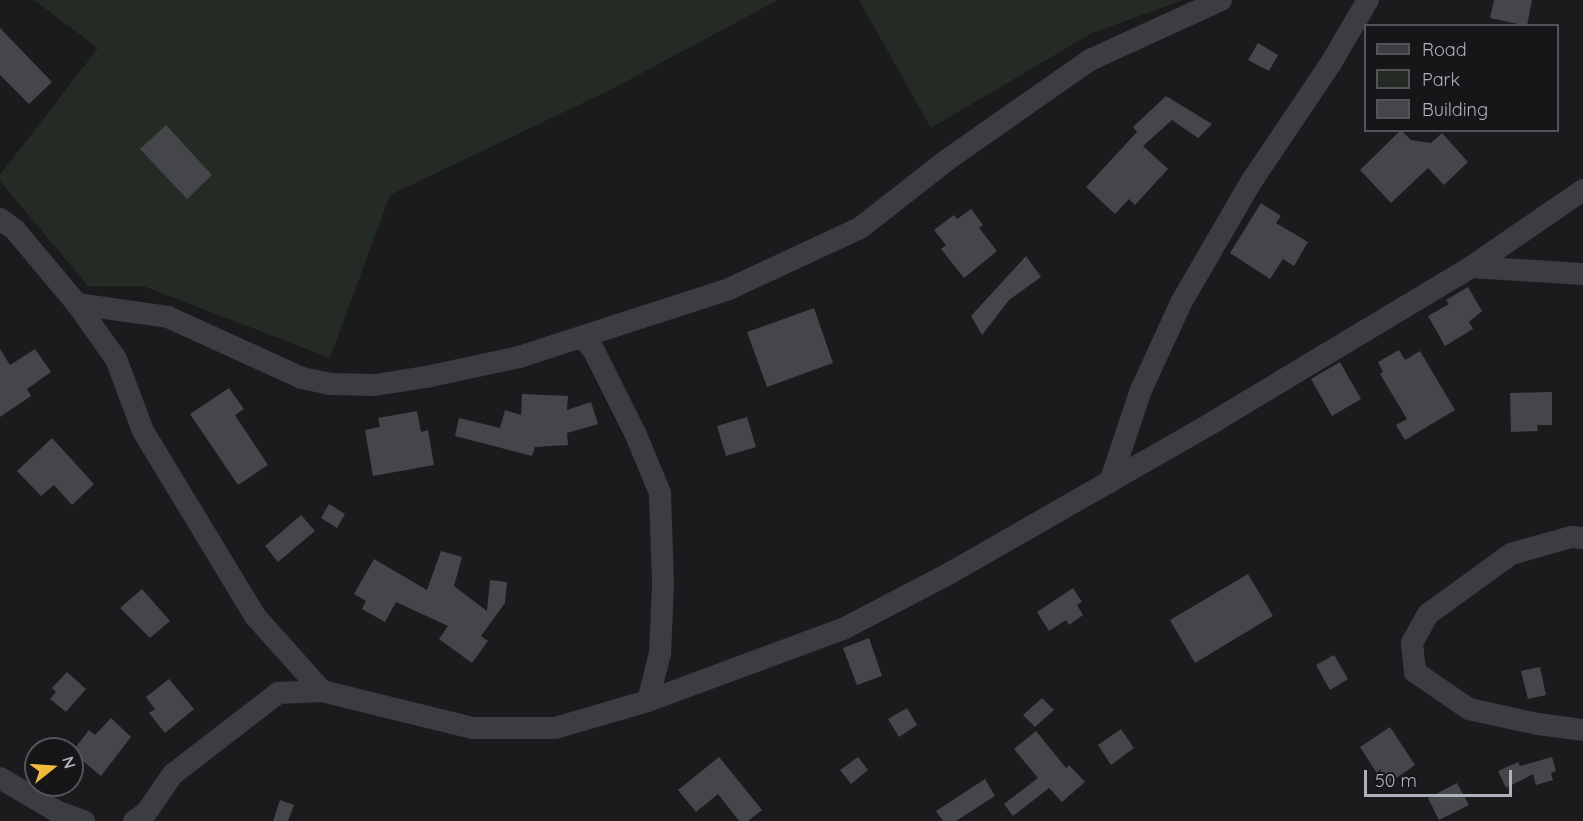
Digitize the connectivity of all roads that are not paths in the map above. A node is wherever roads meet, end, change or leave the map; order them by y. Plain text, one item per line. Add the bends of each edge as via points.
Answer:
1 (1221, 0) edge
2 (1368, 0) edge
3 (1583, 190) edge
4 (0, 219) edge
5 (1471, 267) junction
6 (1583, 274) edge
7 (77, 304) junction
8 (582, 337) junction
9 (1110, 482) junction
10 (1583, 538) edge
11 (322, 691) junction
12 (648, 701) junction
13 (1583, 730) edge
14 (0, 778) edge
15 (84, 821) edge
16 (134, 821) edge

1 - 8 street via 1090,60 947,160 860,228 729,289
2 - 9 street via 1251,182 1182,301 1141,390
3 - 5 street
4 - 7 street via 15,230
5 - 6 street
5 - 9 street
7 - 8 street via 168,317 302,378 330,384 375,385 426,377 519,357
7 - 11 street via 116,359 143,431 255,616
8 - 12 street via 594,351 636,435 660,493 660,653
9 - 12 street via 843,629
10 - 13 street via 1571,537 1511,554 1428,614 1412,643 1414,672 1469,709
11 - 12 street via 473,728 555,728
11 - 16 street via 278,693 173,774 146,813
14 - 15 street via 56,811

